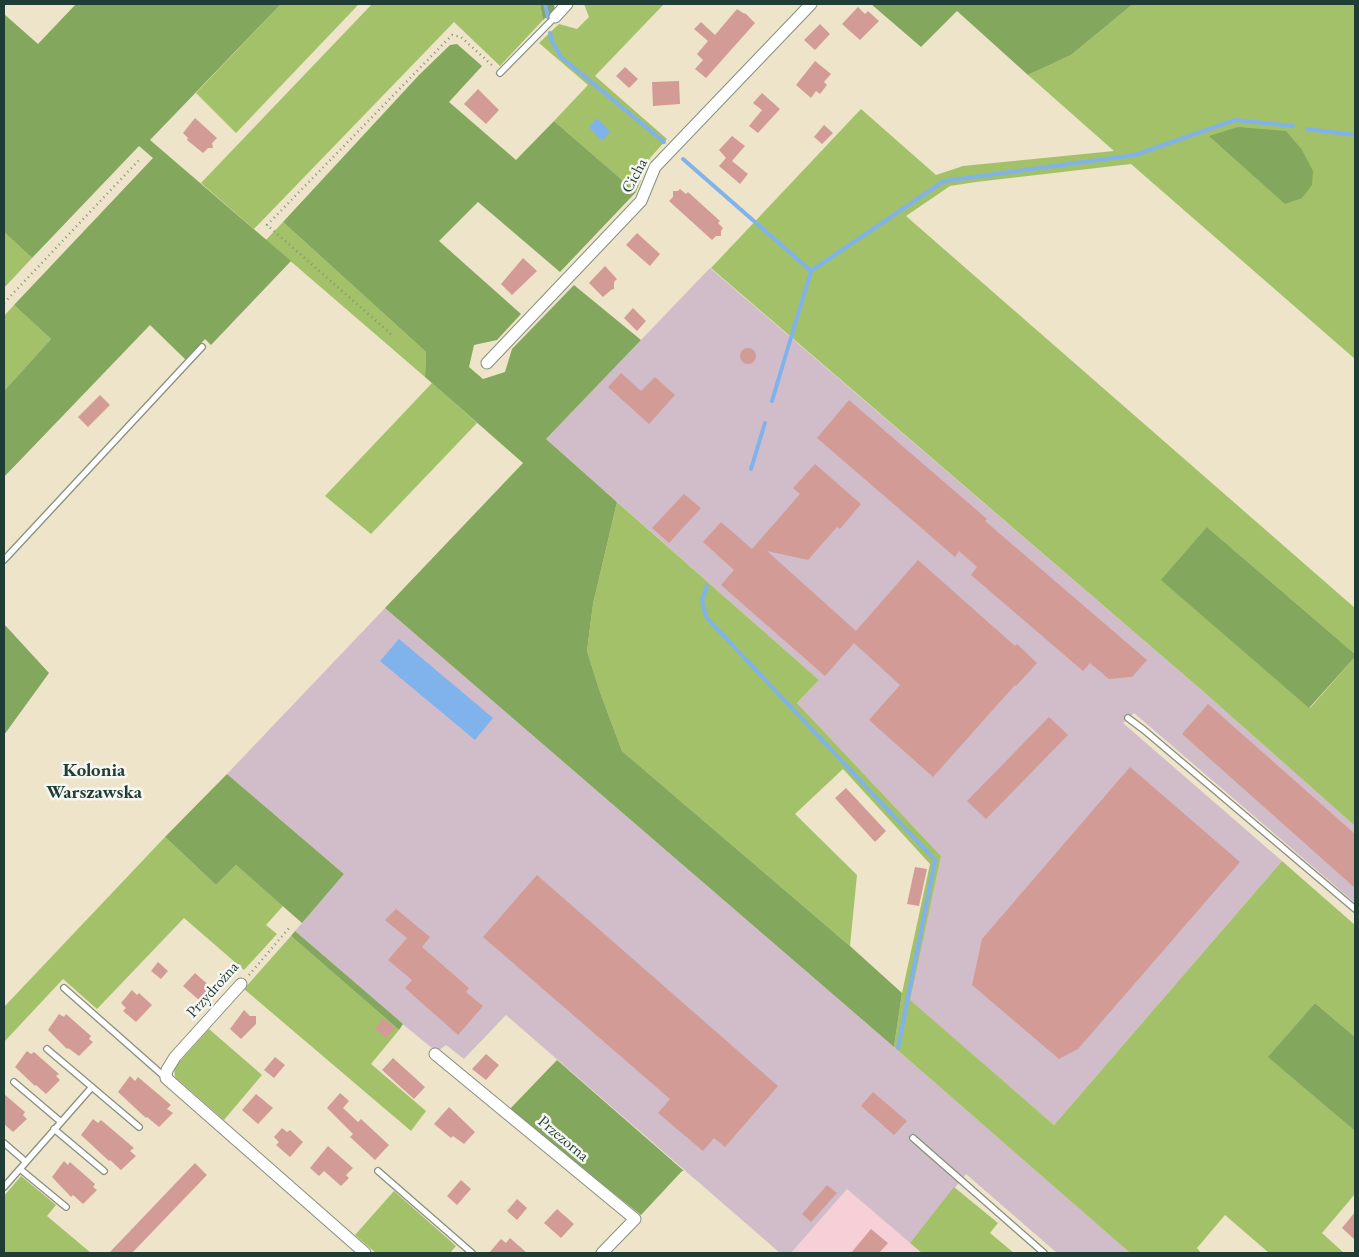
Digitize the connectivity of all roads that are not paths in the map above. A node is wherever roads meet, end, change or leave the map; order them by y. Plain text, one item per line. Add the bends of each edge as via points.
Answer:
1 (568, 4) edge
2 (811, 4) edge
3 (555, 17) joint
4 (500, 73) road end
5 (202, 347) dead end
6 (486, 363) dead end
7 (4, 560) edge
8 (1128, 718) dead end
9 (1355, 909) edge
10 (241, 984) road end
11 (64, 988) dead end
12 (47, 1049) dead end
13 (435, 1054) dead end
14 (166, 1078) junction
15 (14, 1082) dead end
16 (92, 1087) junction
17 (61, 1122) junction
18 (139, 1127) dead end
19 (54, 1130) junction
20 (913, 1138) dead end
21 (4, 1143) edge
22 (26, 1162) junction
23 (20, 1169) junction
24 (104, 1171) dead end
25 (378, 1171) dead end
26 (4, 1187) edge
27 (66, 1207) dead end
28 (365, 1253) edge
29 (472, 1253) edge
30 (602, 1253) edge
31 (1044, 1253) edge

1 - 3 street
2 - 6 street, Cicha via 655,167 641,201
3 - 4 lane
5 - 7 lane
8 - 9 lane
10 - 14 street, Przydrożna via 175,1057
11 - 14 lane
12 - 16 lane
13 - 30 street, Przezorna via 635,1219
14 - 28 street
15 - 17 lane
16 - 17 lane
16 - 18 lane
17 - 19 lane
19 - 22 lane
19 - 24 lane
20 - 31 lane
21 - 22 lane
22 - 23 lane
23 - 26 lane
23 - 27 lane
25 - 29 lane

